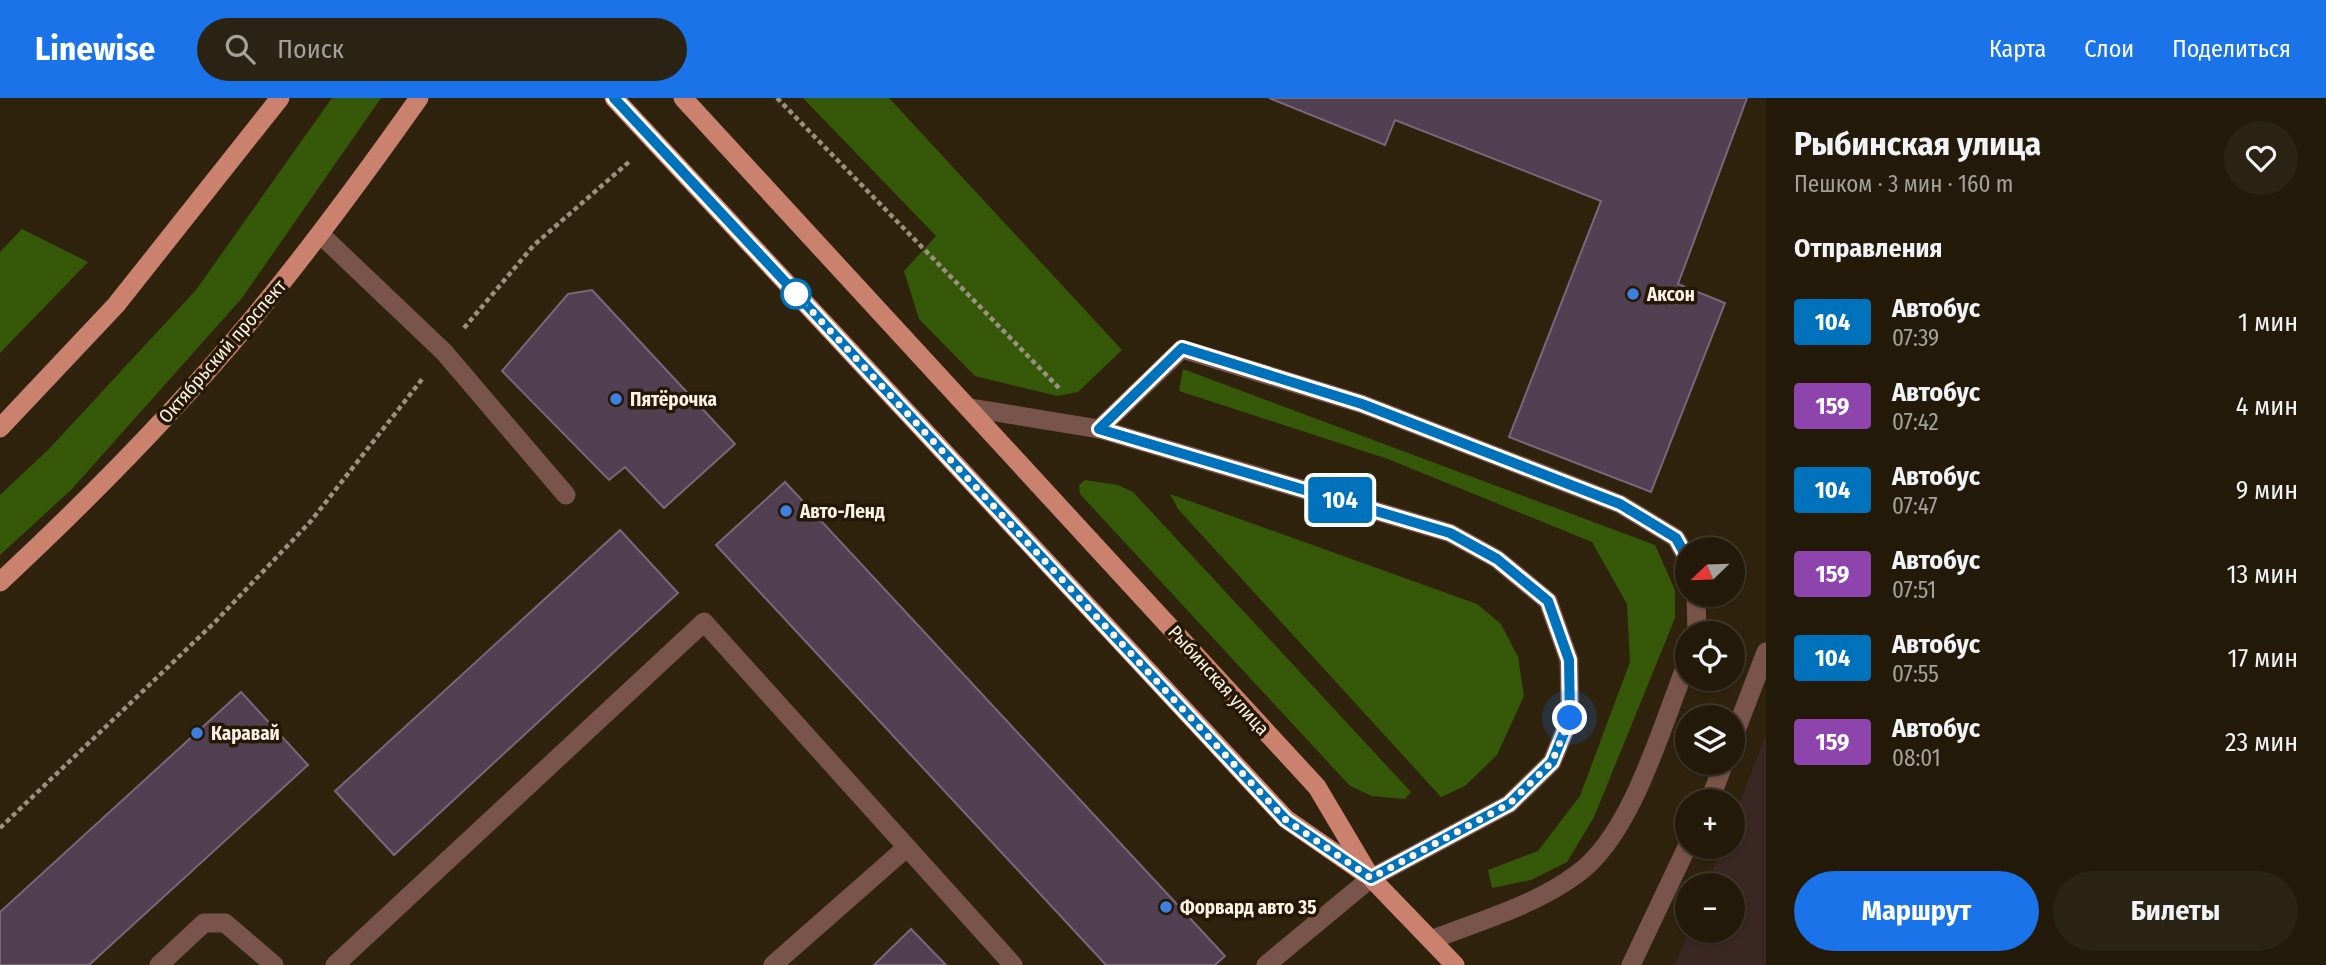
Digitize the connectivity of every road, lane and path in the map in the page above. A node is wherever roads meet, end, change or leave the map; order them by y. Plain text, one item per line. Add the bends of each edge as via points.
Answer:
1 (280, 98) edge
2 (419, 98) edge
3 (614, 98) edge
4 (683, 98) edge
5 (777, 98) edge
6 (555, 226) dead end
7 (320, 234) junction
8 (444, 352) junction
9 (1061, 390) dead end
10 (971, 408) junction
11 (0, 428) edge
12 (1099, 429) junction
13 (566, 495) dead end
14 (1675, 537) edge
15 (0, 582) edge
16 (1766, 652) edge
17 (1676, 691) edge
18 (1745, 707) edge
19 (0, 828) edge
20 (906, 848) junction
21 (1681, 859) edge
22 (1371, 878) junction
23 (1431, 940) junction
24 (159, 965) edge
25 (274, 965) edge
26 (335, 965) edge
27 (773, 965) edge
28 (1013, 965) edge
29 (1266, 965) edge
30 (1455, 965) edge
31 (1631, 965) edge

1 - 11 main road via 116,305
2 - 7 main road, Октябрьский проспект
3 - 22 main road via 1286,820
4 - 10 main road, Рыбинская улица
5 - 9 path
6 - 8 path
7 - 8 lane
7 - 15 main road, Октябрьский проспект via 164,419
8 - 13 lane
8 - 19 path via 311,521 215,622
10 - 12 lane
10 - 22 main road, Рыбинская улица via 1317,787
12 - 14 lane via 1182,348 1362,404 1620,504
12 - 22 lane via 1450,533 1497,559 1548,601 1569,660 1570,718 1552,762 1509,804
16 - 18 lane
17 - 23 lane via 1634,797 1609,843 1578,874 1535,899
20 - 26 lane via 704,622
20 - 27 lane
20 - 28 lane
21 - 31 lane
22 - 23 main road, Рыбинская улица
22 - 29 lane
23 - 30 main road, Рыбинская улица
24 - 25 lane via 204,923 225,922

